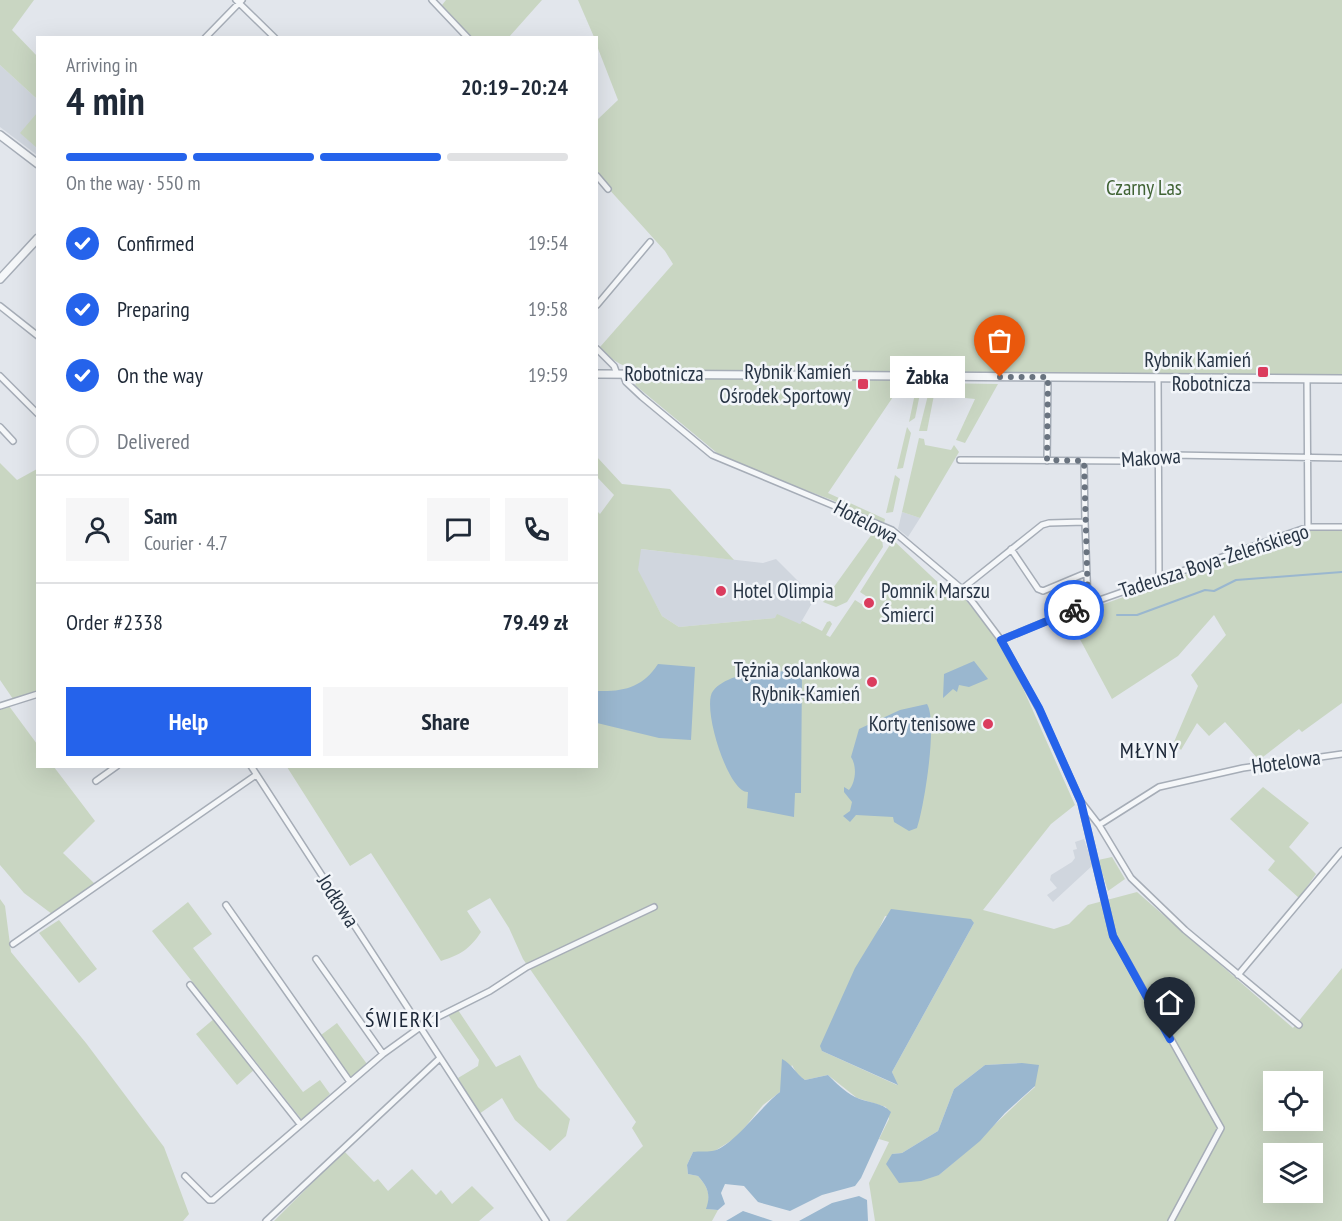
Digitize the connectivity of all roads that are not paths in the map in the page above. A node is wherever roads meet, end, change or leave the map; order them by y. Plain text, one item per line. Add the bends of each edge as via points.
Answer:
1 (432, 0) edge
2 (239, 1) edge
3 (207, 36) edge
4 (273, 36) edge
5 (466, 36) edge
6 (0, 135) edge
7 (36, 163) edge
8 (598, 177) edge
9 (608, 189) dead end
10 (36, 240) edge
11 (650, 242) dead end
12 (0, 279) edge
13 (598, 304) edge
14 (0, 306) edge
15 (36, 334) edge
16 (598, 350) edge
17 (598, 374) edge
18 (620, 374) junction
19 (0, 376) edge
20 (1048, 377) junction
21 (1158, 378) junction
22 (1307, 379) junction
23 (1342, 380) edge
24 (36, 412) edge
25 (0, 427) edge
26 (13, 441) dead end
27 (1158, 456) junction
28 (1308, 458) junction
29 (1342, 458) edge
30 (960, 460) dead end
31 (1047, 460) junction
32 (1084, 461) junction
33 (1085, 522) junction
34 (1308, 527) junction
35 (1342, 527) edge
36 (1011, 549) junction
37 (1086, 573) junction
38 (1158, 579) junction
39 (962, 589) junction
40 (1088, 604) junction
41 (1001, 640) junction
42 (36, 695) edge
43 (0, 705) edge
44 (1342, 754) edge
45 (114, 768) edge
46 (252, 768) edge
47 (256, 775) junction
48 (96, 781) dead end
49 (1081, 802) junction
50 (1099, 825) junction
51 (1342, 851) edge
52 (226, 905) dead end
53 (654, 907) dead end
54 (13, 944) dead end
55 (316, 959) dead end
56 (1238, 975) junction
57 (190, 985) dead end
58 (1299, 1025) dead end
59 (420, 1028) junction
60 (382, 1054) junction
61 (440, 1058) junction
62 (350, 1082) junction
63 (300, 1124) junction
64 (185, 1176) dead end
65 (266, 1221) edge
66 (546, 1221) edge
67 (1171, 1221) edge

1 - 5 street
2 - 3 street
2 - 4 street
6 - 7 street
8 - 9 street
10 - 12 street
11 - 13 street
14 - 15 street
16 - 18 street, Hotelowa
17 - 18 street, Robotnicza
18 - 20 street, Robotnicza
18 - 39 street, Hotelowa via 712,455 892,530
19 - 24 street
20 - 21 street, Robotnicza
20 - 31 street
21 - 22 street, Robotnicza
21 - 27 street
22 - 23 street, Robotnicza
22 - 28 street
25 - 26 street
27 - 28 street, Makowa
27 - 32 street, Makowa
27 - 38 street
28 - 29 street, Makowa
28 - 34 street
30 - 31 street, Makowa
31 - 32 street, Makowa
32 - 33 street, Tadeusza Boya-Żeleńskiego
33 - 36 street via 1049,523
33 - 37 street, Tadeusza Boya-Żeleńskiego
34 - 35 street, Tadeusza Boya-Żeleńskiego
34 - 38 street, Tadeusza Boya-Żeleńskiego
36 - 37 street, Tadeusza Boya-Żeleńskiego via 1043,591
36 - 39 street
37 - 40 street, Tadeusza Boya-Żeleńskiego
38 - 40 street, Tadeusza Boya-Żeleńskiego
39 - 41 street, Hotelowa
40 - 41 street, Tadeusza Boya-Żeleńskiego
41 - 49 street, Hotelowa via 1039,708
42 - 43 street
44 - 50 street, Hotelowa via 1243,768 1159,787
45 - 48 street
46 - 47 street, Jodłowa
47 - 54 street
47 - 59 street, Jodłowa
49 - 50 street, Hotelowa
49 - 67 street, Hotelowa via 1113,936 1221,1128
50 - 56 street, Hotelowa via 1131,878
51 - 56 street
52 - 62 street
53 - 59 street via 527,967
55 - 60 street
56 - 58 street, Hotelowa
57 - 63 street
59 - 60 street
59 - 61 street, Jodłowa
60 - 62 street
61 - 65 street
61 - 66 street, Jodłowa
62 - 63 street
63 - 64 street via 213,1200

